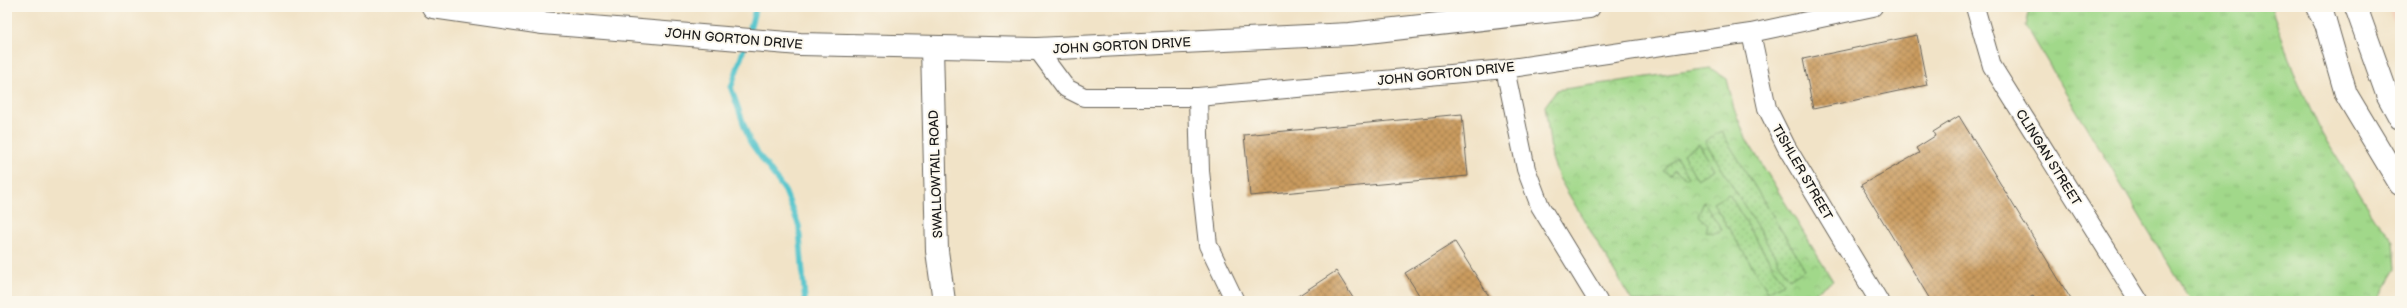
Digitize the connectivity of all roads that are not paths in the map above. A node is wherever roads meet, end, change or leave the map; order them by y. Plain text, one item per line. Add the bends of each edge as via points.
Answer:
1 (433, 7) edge
2 (1589, 7) edge
3 (1873, 7) edge
4 (1975, 7) edge
5 (2356, 7) edge
6 (2321, 12) edge
7 (1751, 33) junction
8 (932, 47) junction
9 (1037, 49) junction
10 (1505, 68) junction
11 (1198, 97) junction
12 (2400, 118) edge
13 (2400, 184) edge
14 (944, 301) edge
15 (1235, 301) edge
16 (1598, 301) edge
17 (1879, 301) edge
18 (2139, 301) edge

1 - 8 main road, JOHN GORTON DRIVE via 543,22 800,44
2 - 9 main road, JOHN GORTON DRIVE via 1350,34
3 - 7 street, JOHN GORTON DRIVE
4 - 18 street, CLINGAN STREET via 1992,66
5 - 12 main road via 2387,94
6 - 13 main road via 2346,94
7 - 10 street, JOHN GORTON DRIVE
7 - 17 street, TISHLER STREET via 1767,108 1787,148
8 - 9 main road, JOHN GORTON DRIVE
8 - 14 main road, SWALLOWTAIL ROAD via 937,251
9 - 11 street, JOHN GORTON DRIVE via 1066,88 1084,97
10 - 11 street, JOHN GORTON DRIVE
10 - 16 street via 1526,168 1540,206
11 - 15 street via 1200,171 1208,245

